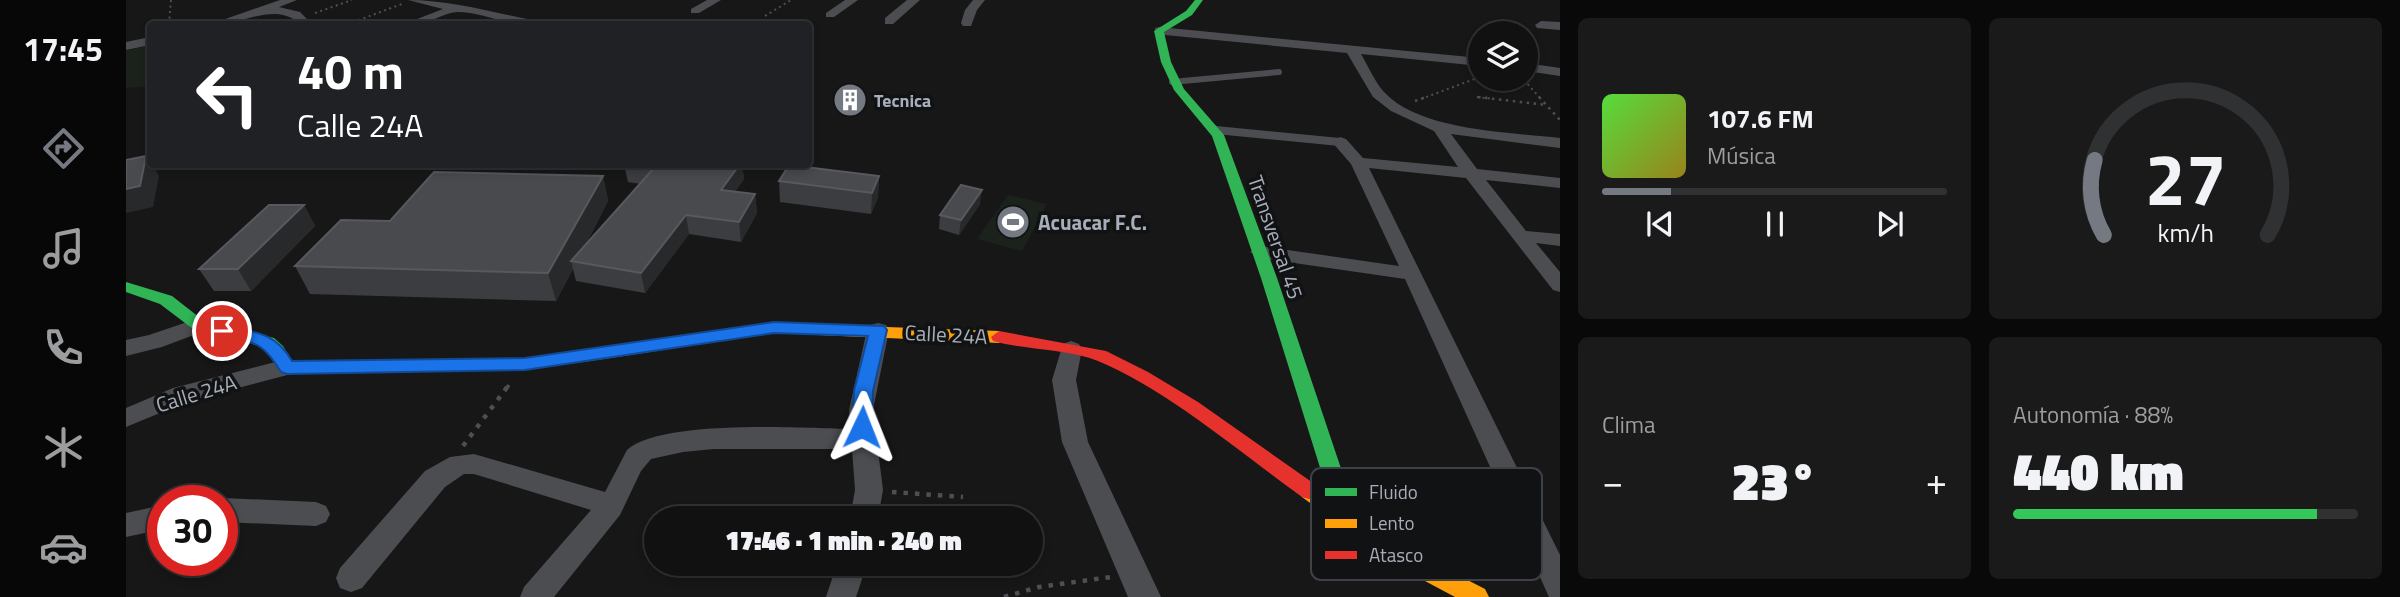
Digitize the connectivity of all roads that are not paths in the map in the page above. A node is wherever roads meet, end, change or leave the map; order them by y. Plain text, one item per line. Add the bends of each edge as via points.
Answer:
1 (240, 0) edge
2 (291, 0) edge
3 (414, 0) edge
4 (715, 0) edge
5 (852, 0) edge
6 (914, 0) edge
7 (979, 0) edge
8 (1199, 0) edge
9 (267, 8) junction
10 (456, 8) junction
11 (695, 11) dead end
12 (830, 15) dead end
13 (495, 16) junction
14 (243, 17) junction
15 (228, 21) edge
16 (303, 21) edge
17 (424, 21) edge
18 (483, 21) edge
19 (518, 21) edge
20 (890, 21) dead end
21 (967, 23) dead end
22 (1541, 25) dead end
23 (1560, 26) edge
24 (1158, 31) junction
25 (147, 42) edge
26 (126, 46) edge
27 (1352, 50) junction
28 (1468, 61) edge
29 (1538, 68) edge
30 (1279, 72) dead end
31 (1560, 72) edge
32 (1172, 82) junction
33 (1439, 128) junction
34 (1216, 130) junction
35 (1340, 142) joint
36 (1560, 143) edge
37 (1357, 162) junction
38 (1470, 172) junction
39 (1560, 183) edge
40 (1521, 236) junction
41 (1560, 240) edge
42 (1260, 252) junction
43 (1413, 274) junction
44 (1560, 286) edge
45 (126, 287) edge
46 (199, 325) junction
47 (878, 330) junction
48 (126, 348) edge
49 (1071, 349) junction
50 (287, 368) junction
51 (126, 418) edge
52 (864, 439) junction
53 (1330, 468) edge
54 (1504, 468) edge
55 (1311, 493) edge
56 (611, 505) junction
57 (866, 506) edge
58 (238, 511) edge
59 (316, 514) dead end
60 (147, 520) edge
61 (126, 525) edge
62 (1542, 549) edge
63 (848, 576) edge
64 (351, 578) dead end
65 (1442, 580) edge
66 (1560, 587) edge
67 (1471, 596) edge
68 (535, 597) edge
69 (841, 597) edge
70 (1146, 597) edge

1 - 14 street
2 - 9 street
3 - 10 street
4 - 11 street
5 - 12 street
6 - 20 street
7 - 21 street
8 - 24 street via 1189,13
9 - 14 street
9 - 16 street via 296,14
10 - 13 street
10 - 17 street
13 - 18 street
13 - 19 street
14 - 15 street
22 - 23 street
24 - 27 street
24 - 32 street, Transversal 45
25 - 26 street
27 - 28 street
27 - 33 street via 1378,94
29 - 31 street
30 - 32 lane
32 - 34 street, Transversal 45
33 - 36 street
33 - 38 street
34 - 35 lane
34 - 42 street, Transversal 45
35 - 37 street
37 - 38 street
37 - 43 street
38 - 39 street
38 - 40 street
40 - 41 street
40 - 44 street
42 - 43 street
42 - 53 street, Transversal 45
43 - 54 street
45 - 46 street via 166,300
46 - 48 street
46 - 50 street via 268,342
47 - 49 street, Calle 24A via 994,337
47 - 50 street, Calle 24A via 774,328 525,364
47 - 52 street via 861,410
49 - 55 street, Calle 24A via 1100,355 1142,376
49 - 70 street via 1063,380 1075,442
50 - 51 street, Calle 24A via 182,394
52 - 56 street via 666,444 642,452
52 - 57 street
56 - 64 street via 474,464 459,464 435,479
56 - 68 street
58 - 59 street
60 - 61 street
62 - 66 street
63 - 69 street
65 - 67 street, Calle 24A

